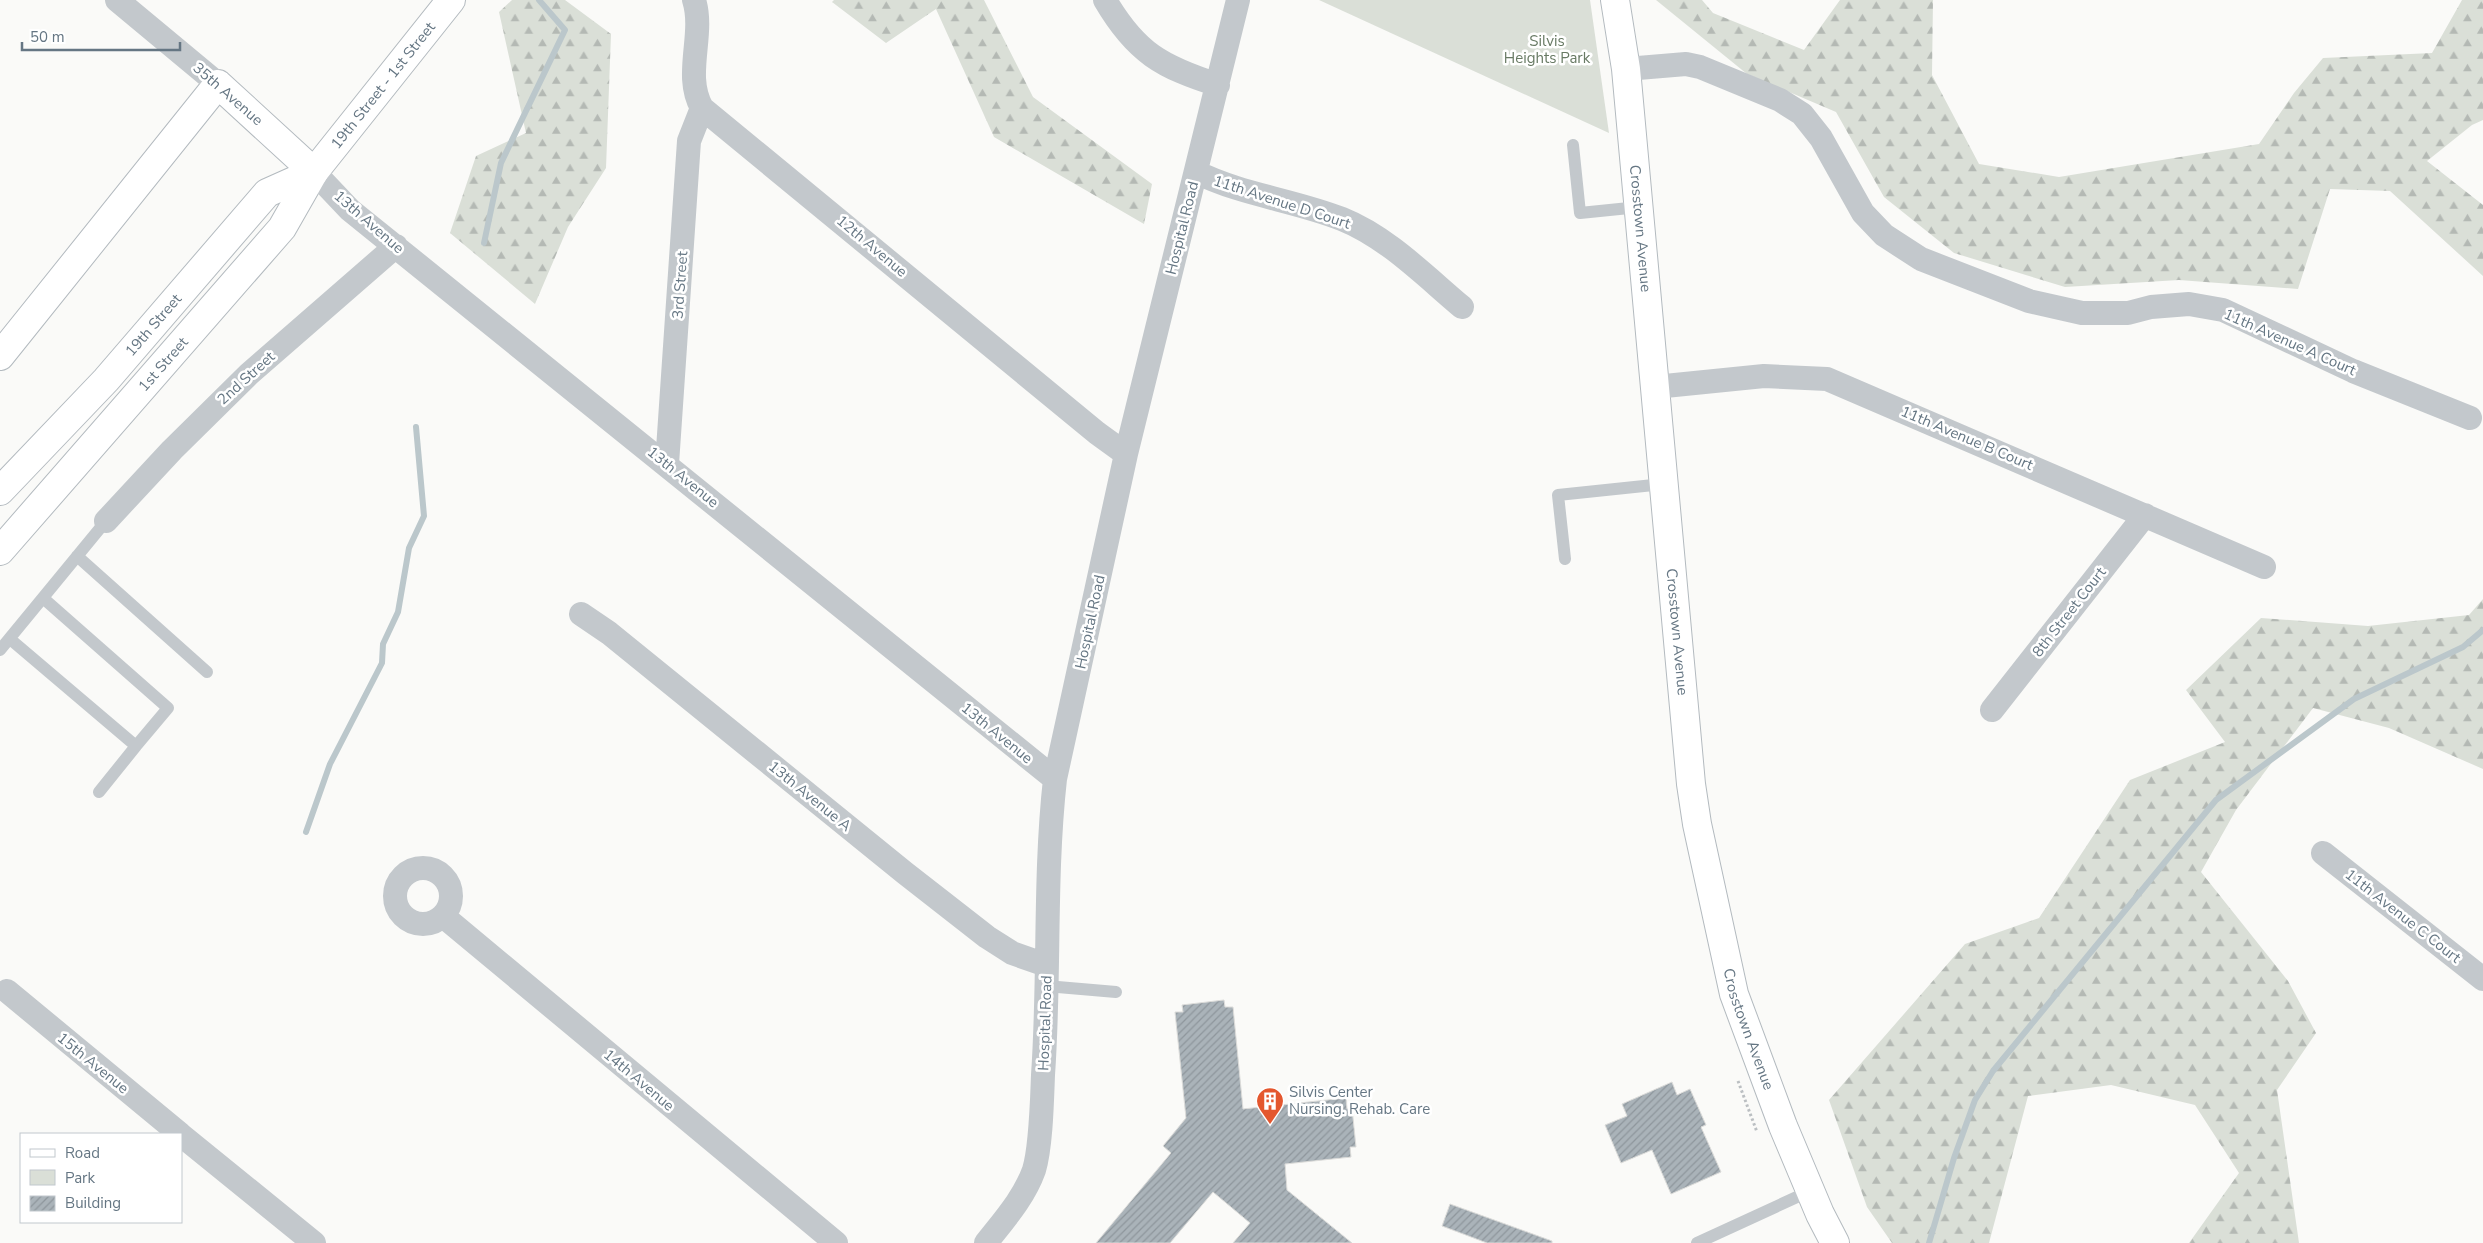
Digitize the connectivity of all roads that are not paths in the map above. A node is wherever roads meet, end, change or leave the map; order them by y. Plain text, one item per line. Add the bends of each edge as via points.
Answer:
1 (117, 0) edge
2 (450, 0) edge
3 (695, 0) edge
4 (1105, 0) edge
5 (1238, 0) edge
6 (1615, 0) edge
7 (1626, 69) junction
8 (218, 84) junction
9 (1218, 85) junction
10 (702, 108) junction
11 (1574, 145) dead end
12 (314, 172) junction
13 (1196, 172) junction
14 (1639, 207) junction
15 (396, 246) junction
16 (1462, 307) dead end
17 (0, 356) edge
18 (1655, 388) junction
19 (2470, 418) dead end
20 (1126, 454) junction
21 (667, 464) junction
22 (1663, 484) junction
23 (0, 491) edge
24 (2145, 515) junction
25 (106, 521) joint
26 (0, 551) edge
27 (77, 556) junction
28 (1565, 559) dead end
29 (2264, 566) dead end
30 (42, 598) junction
31 (581, 614) dead end
32 (10, 638) junction
33 (0, 650) edge
34 (208, 672) dead end
35 (1992, 710) dead end
36 (136, 746) junction
37 (1055, 779) junction
38 (99, 792) dead end
39 (2322, 854) dead end
40 (443, 916) dead end
41 (1046, 976) junction
42 (2483, 979) edge
43 (6, 991) dead end
44 (1116, 992) dead end
45 (179, 1133) edge
46 (182, 1136) edge
47 (1810, 1191) junction
48 (314, 1243) edge
49 (836, 1243) edge
50 (986, 1243) edge
51 (1697, 1243) edge
52 (1835, 1243) edge

1 - 8 street, 35th Avenue
2 - 12 street, 19th Street - 1st Street
3 - 10 street via 695,96
4 - 9 street via 1121,24 1157,62
5 - 9 street, Hospital Road
6 - 7 street, Crosstown Avenue
7 - 14 street, Crosstown Avenue
7 - 19 street, 11th Avenue A Court via 1686,64 1700,67 1792,106 1821,138 1863,213 1901,248 1948,270 2030,301 2082,313 2128,312 2188,304 2223,310 2353,371
8 - 12 street, 35th Avenue
8 - 17 street
9 - 13 street, Hospital Road
10 - 20 street, 12th Avenue
10 - 21 street, 3rd Street via 689,141
11 - 14 lane via 1580,212
12 - 15 street, 13th Avenue via 350,210
12 - 23 street, 19th Street via 266,192 128,356
12 - 26 street, 1st Street via 282,228
13 - 16 street, 11th Avenue D Court via 1217,183 1324,213 1360,228 1384,243
13 - 20 street, Hospital Road
14 - 18 street, Crosstown Avenue
15 - 21 street, 13th Avenue
15 - 25 street, 2nd Street via 236,386
18 - 22 street, Crosstown Avenue
18 - 24 street, 11th Avenue B Court via 1764,376 1827,379
20 - 37 street, Hospital Road
21 - 37 street, 13th Avenue
22 - 28 lane via 1558,495
22 - 47 street, Crosstown Avenue via 1690,784 1700,842 1734,994
24 - 29 street, 11th Avenue B Court
24 - 35 street, 8th Street Court
25 - 27 lane
27 - 30 lane
27 - 34 lane
30 - 32 lane
30 - 36 lane via 168,708
31 - 41 street, 13th Avenue A via 609,633 987,937
32 - 33 lane
32 - 36 lane
36 - 38 lane
37 - 41 street, Hospital Road
39 - 42 street, 11th Avenue C Court
40 - 49 street, 14th Avenue
41 - 44 lane
41 - 50 street, Hospital Road via 1047,1019 1034,1169 1017,1204
43 - 45 street, 15th Avenue
46 - 48 street, 15th Avenue
47 - 51 lane
47 - 52 street, Crosstown Avenue

